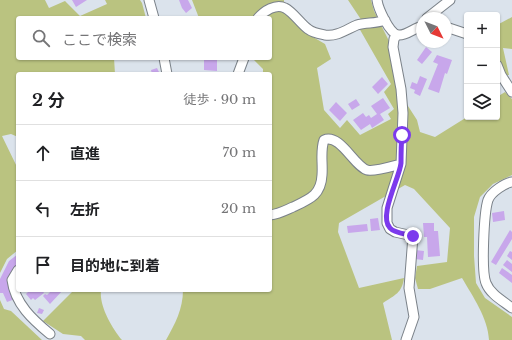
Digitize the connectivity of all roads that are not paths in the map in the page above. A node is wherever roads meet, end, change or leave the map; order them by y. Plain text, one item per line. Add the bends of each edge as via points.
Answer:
1 (149, 0) edge
2 (377, 0) edge
3 (450, 0) edge
4 (435, 12) edge
5 (153, 16) edge
6 (260, 16) edge
7 (384, 20) junction
8 (416, 28) edge
9 (452, 29) edge
10 (464, 33) edge
11 (398, 35) junction
12 (164, 60) edge
13 (243, 60) edge
14 (500, 71) edge
15 (167, 72) edge
16 (239, 72) edge
17 (512, 92) edge
18 (401, 164) junction
19 (512, 182) edge
20 (272, 215) edge
21 (16, 273) edge
22 (512, 308) edge
23 (50, 334) dead end
24 (406, 340) edge

1 - 5 street
2 - 7 street
3 - 4 street
6 - 7 street via 277,6 285,8 309,30 332,36 358,24
7 - 11 street
8 - 11 street
9 - 10 street
11 - 18 street via 394,39 393,47 402,89
12 - 15 street
13 - 16 street
14 - 17 street
18 - 20 street via 369,171 333,139 328,138 322,146 322,176 319,190 312,199
18 - 24 street via 387,208 387,224 396,232 413,236 409,288 414,317
19 - 22 street via 500,188 488,199 483,272 490,290
21 - 23 street via 12,280 17,297 28,315

